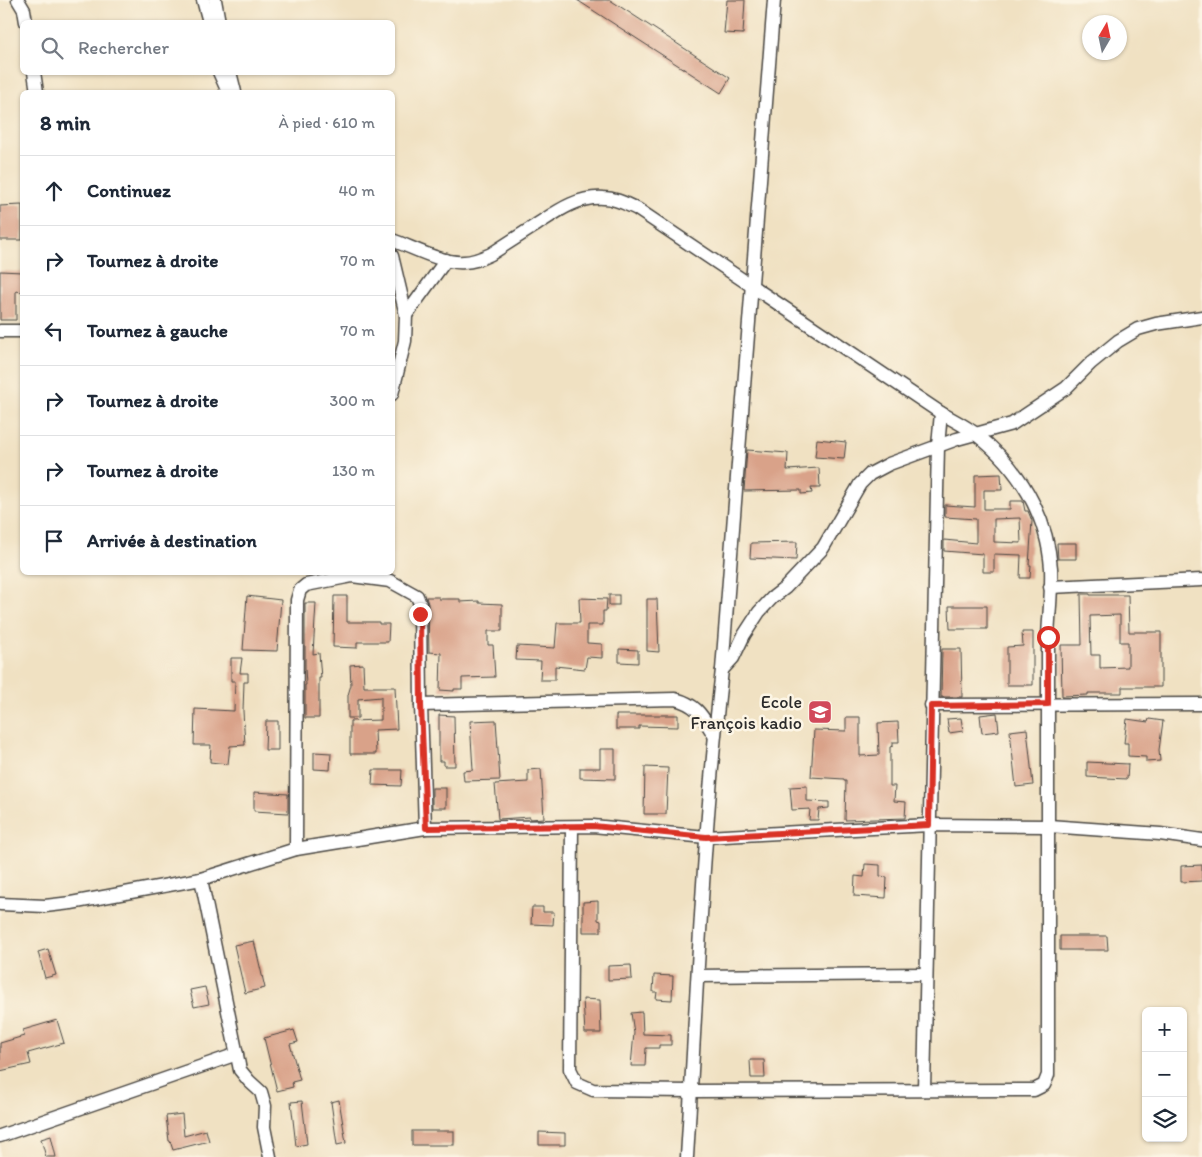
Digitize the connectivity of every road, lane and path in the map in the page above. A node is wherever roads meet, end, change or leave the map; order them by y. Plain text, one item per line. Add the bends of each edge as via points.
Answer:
1 (18, 0) edge
2 (203, 0) edge
3 (215, 0) edge
4 (774, 0) edge
5 (26, 20) edge
6 (208, 20) edge
7 (219, 20) edge
8 (34, 75) edge
9 (220, 75) edge
10 (231, 75) edge
11 (37, 90) edge
12 (227, 90) edge
13 (234, 90) edge
14 (395, 241) edge
15 (446, 260) junction
16 (395, 269) edge
17 (752, 285) junction
18 (406, 315) junction
19 (1202, 317) edge
20 (0, 331) edge
21 (20, 331) edge
22 (395, 382) edge
23 (940, 413) junction
24 (977, 435) junction
25 (938, 446) junction
26 (349, 575) edge
27 (358, 575) edge
28 (1202, 580) edge
29 (1050, 588) junction
30 (722, 670) junction
31 (1048, 704) junction
32 (1202, 704) edge
33 (421, 705) junction
34 (931, 706) junction
35 (714, 735) junction
36 (929, 825) junction
37 (1049, 826) junction
38 (572, 827) junction
39 (426, 828) junction
40 (706, 837) junction
41 (1202, 840) edge
42 (296, 849) junction
43 (201, 879) junction
44 (0, 904) edge
45 (926, 974) junction
46 (698, 976) junction
47 (238, 1054) junction
48 (924, 1090) junction
49 (691, 1091) junction
50 (0, 1136) edge
51 (270, 1157) edge
52 (687, 1157) edge

1 - 5 street
2 - 6 street
3 - 7 street
4 - 17 street
8 - 11 street
9 - 12 street
10 - 13 street
14 - 15 street
15 - 17 street via 462,263 478,260 560,208 587,199 604,198 637,209
15 - 18 street
16 - 18 street
17 - 23 street
17 - 30 street
18 - 22 street via 405,341
19 - 24 street via 1138,329 1118,341 1066,388 1030,413 1012,424
20 - 21 street
23 - 24 street
23 - 25 street
24 - 25 street
24 - 29 street via 1029,492 1047,542
25 - 30 street via 889,464 870,474 860,484 824,548 759,612 733,658
25 - 34 street
26 - 42 street via 306,585 300,590 297,600
27 - 33 street via 390,581 417,596 420,604
28 - 29 street
29 - 31 street
30 - 35 street
31 - 32 street
31 - 34 street
31 - 37 street
33 - 35 street via 675,699 688,702 701,714
33 - 39 street
34 - 36 street
35 - 40 street
36 - 37 street
36 - 40 street
36 - 45 street
37 - 41 street
37 - 48 street via 1048,1075 1044,1085 1034,1090
38 - 39 street
38 - 40 street via 593,826
38 - 49 street via 570,1069 577,1083 593,1090
39 - 42 street
40 - 46 street
42 - 43 street
43 - 44 street via 71,903 45,906
43 - 47 street
45 - 46 street
45 - 48 street
46 - 49 street
47 - 50 street
47 - 51 street via 240,1070 261,1092
48 - 49 street
49 - 52 street

